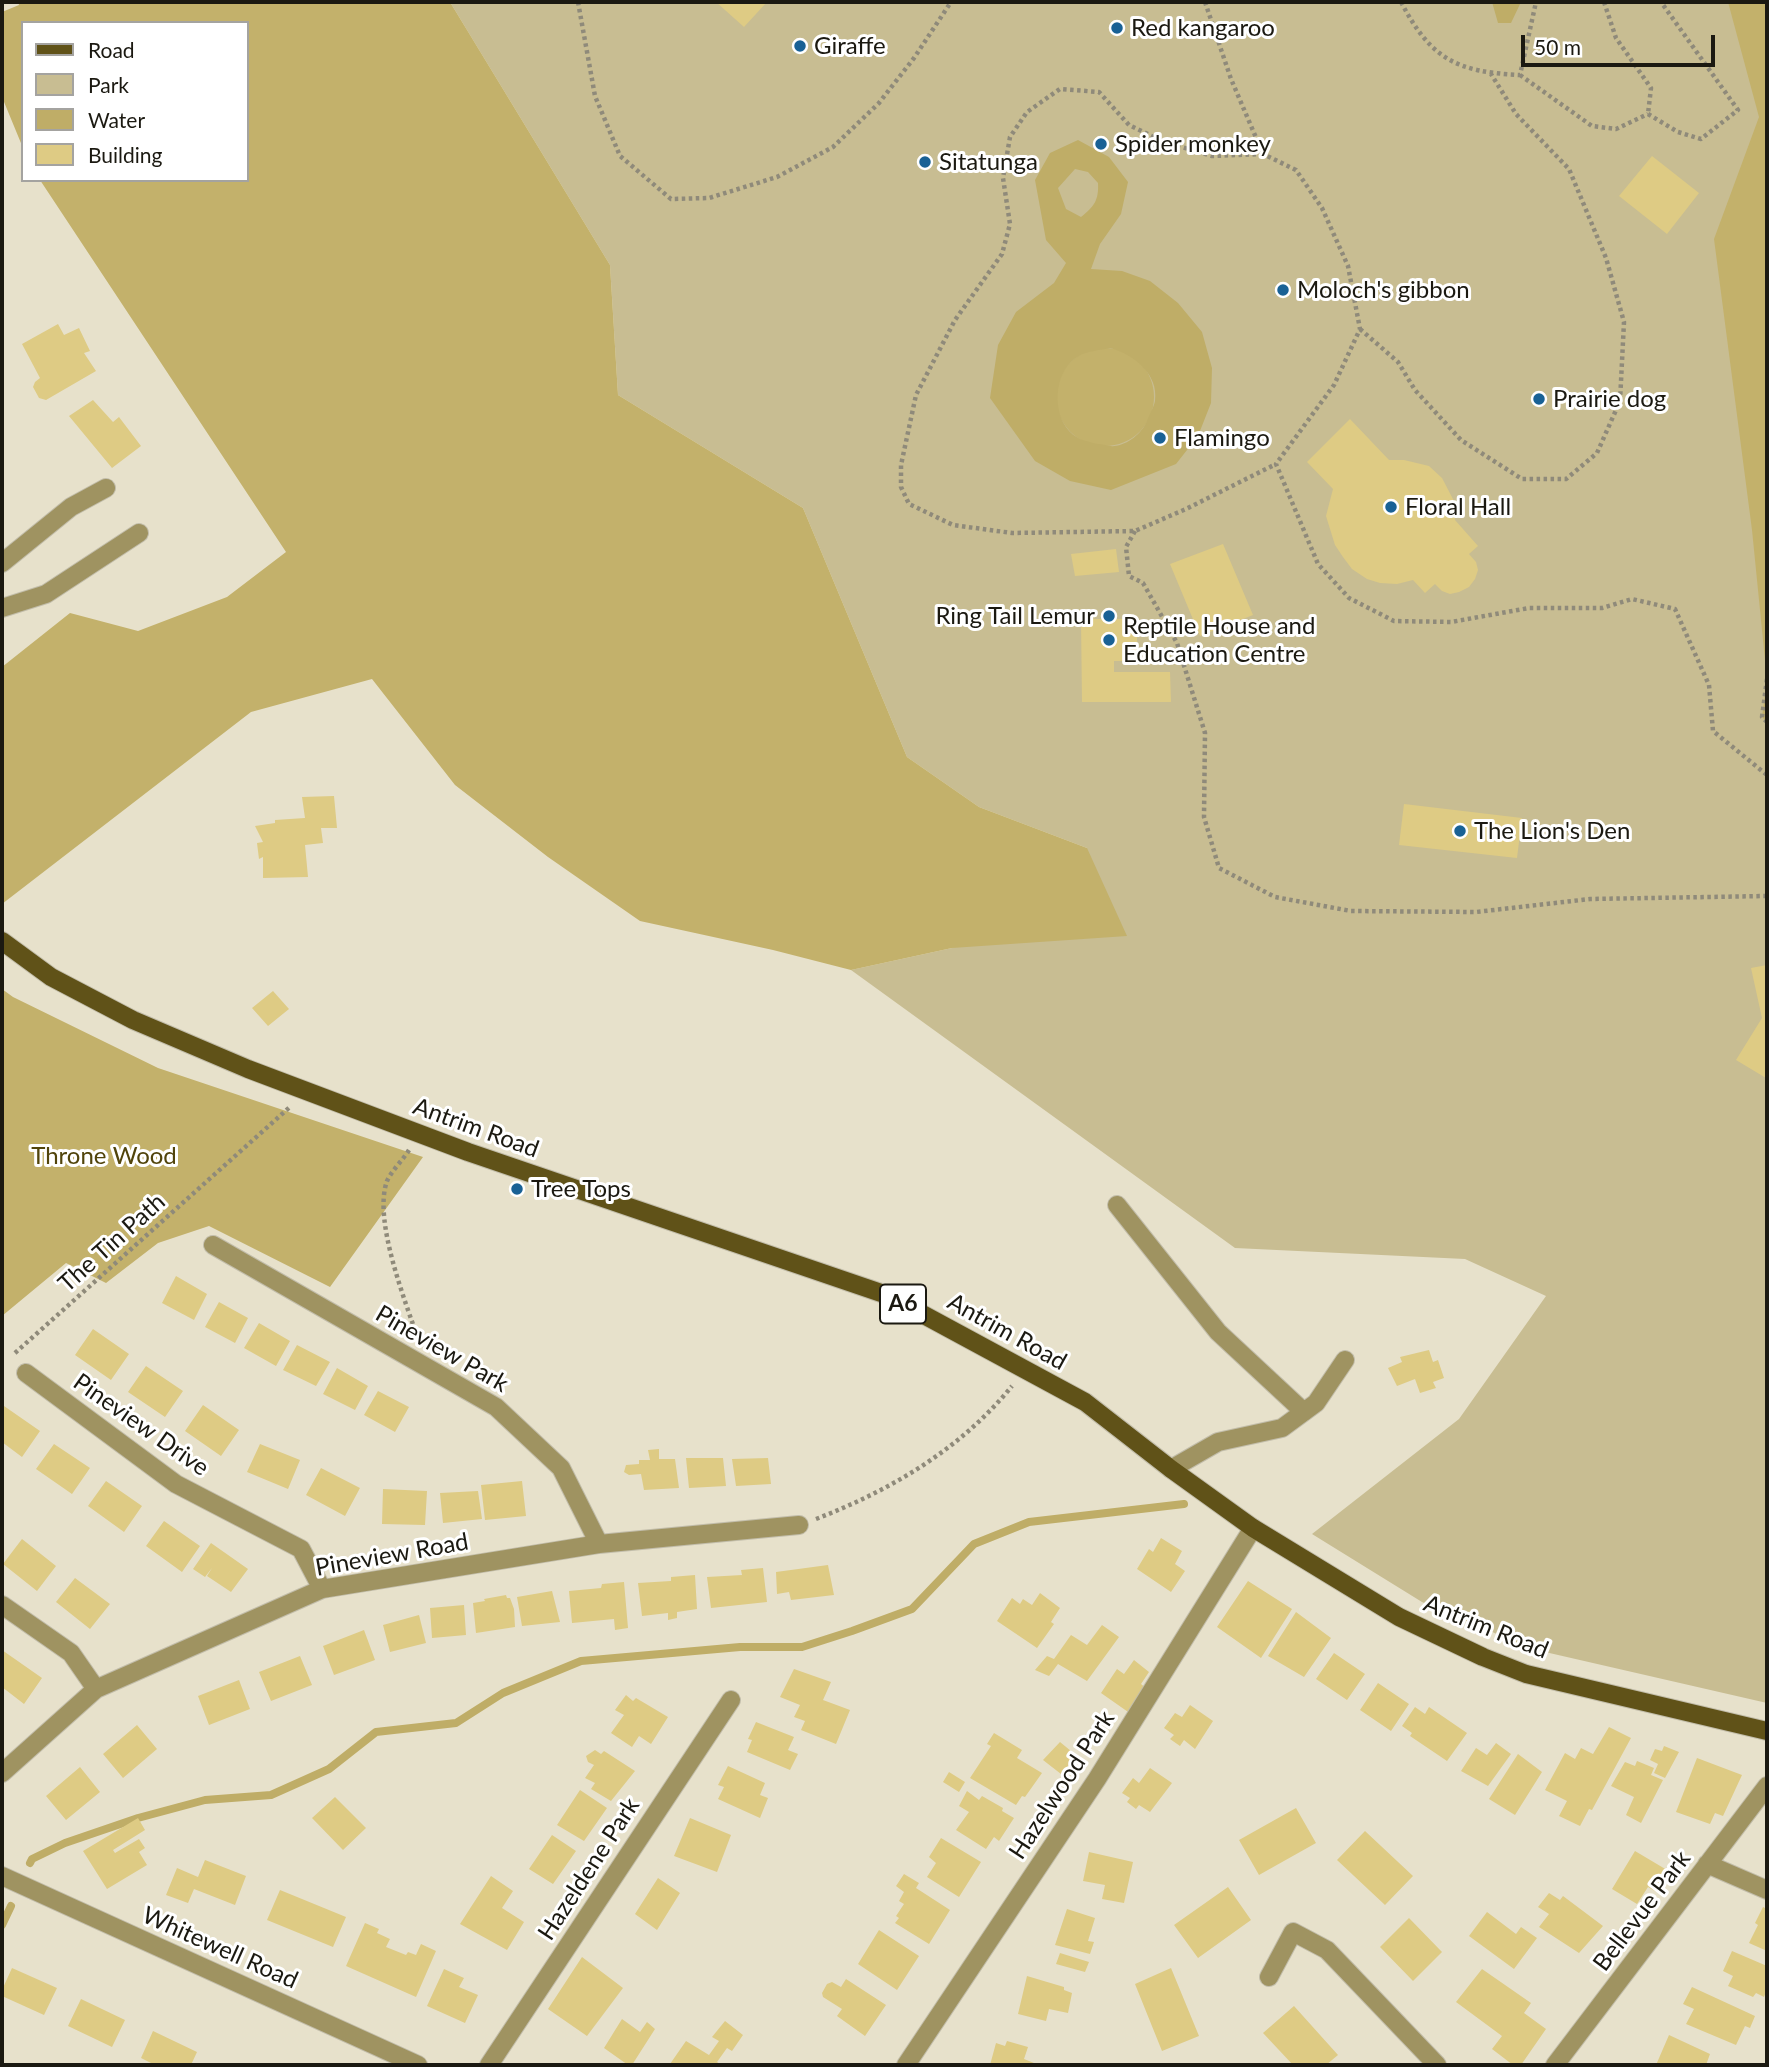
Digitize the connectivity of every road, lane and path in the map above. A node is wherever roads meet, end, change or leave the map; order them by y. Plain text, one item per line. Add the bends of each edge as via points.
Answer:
1 (578, 2) edge
2 (951, 2) edge
3 (1205, 2) edge
4 (1401, 2) edge
5 (1536, 2) edge
6 (1604, 2) edge
7 (1661, 2) edge
8 (1491, 74) junction
9 (1520, 75) junction
10 (1648, 114) junction
11 (1263, 154) junction
12 (1360, 329) junction
13 (1276, 464) junction
14 (106, 488) dead end
15 (1135, 531) junction
16 (139, 533) dead end
17 (2, 563) edge
18 (6, 615) edge
19 (1767, 679) edge
20 (1767, 722) edge
21 (1767, 775) edge
22 (1767, 896) edge
23 (2, 941) edge
24 (307, 1091) junction
25 (418, 1133) junction
26 (1117, 1205) dead end
27 (213, 1245) dead end
28 (12, 1356) dead end
29 (1345, 1360) dead end
30 (1026, 1368) junction
31 (429, 1370) junction
32 (26, 1373) dead end
33 (1304, 1412) junction
34 (1171, 1469) junction
35 (799, 1525) joint
36 (1253, 1528) junction
37 (599, 1544) junction
38 (322, 1589) junction
39 (2, 1605) edge
40 (96, 1689) junction
41 (731, 1700) dead end
42 (1767, 1731) edge
43 (2, 1773) edge
44 (1767, 1786) edge
45 (1707, 1864) junction
46 (2, 1876) edge
47 (1767, 1890) edge
48 (1269, 1977) dead end
49 (418, 2065) edge
50 (489, 2065) edge
51 (906, 2065) edge
52 (1437, 2065) edge
53 (1555, 2065) edge

1 - 2 path via 595,96 620,156 671,199 709,198 766,180 833,147 879,103
3 - 11 path
4 - 8 path via 1432,48 1460,66
5 - 9 path
6 - 10 path via 1616,38 1651,88
7 - 10 path via 1738,110 1701,139
8 - 9 path
8 - 12 path via 1516,114 1569,169 1606,258 1624,322 1620,401 1597,453 1566,479 1522,479 1461,440 1415,390 1398,362
9 - 10 path via 1592,125 1616,128
11 - 12 path via 1296,170 1322,208 1348,266
11 - 15 path via 1212,156 1163,141 1129,125 1099,92 1060,89 1027,112 1010,137 1003,178 1010,224 1002,254 955,320 916,395 901,465 901,487 909,505 953,525 1000,531
12 - 13 path via 1334,385
13 - 15 path
13 - 21 path via 1318,564 1349,598 1394,621 1451,622 1529,608 1602,608 1632,599 1675,609 1709,685 1713,731
14 - 17 street via 71,507
15 - 22 path via 1126,547 1129,576 1143,583 1177,643 1205,733 1204,817 1219,868 1275,897 1351,911 1476,912 1590,899
16 - 18 street
19 - 20 path via 1762,717
23 - 24 main road, Antrim Road / A6 via 51,977 133,1020
24 - 25 main road, Antrim Road / A6
24 - 28 path, The Tin Path
25 - 30 main road, Antrim Road / A6 via 887,1295
25 - 31 path via 388,1180 383,1209 393,1262
26 - 33 street via 1218,1332
27 - 31 street, Pineview Park
29 - 33 street via 1316,1403
30 - 34 main road, Antrim Road / A6 via 1085,1402
30 - 35 path via 995,1406 930,1461 895,1483
31 - 37 street, Pineview Park via 496,1407 561,1468
32 - 38 street, Pineview Drive via 176,1484 301,1549
33 - 34 street via 1282,1428 1218,1442
34 - 36 main road, Antrim Road / A6
35 - 37 street, Pineview Road
36 - 42 main road, Antrim Road / A6 via 1399,1617 1526,1674
36 - 51 street, Hazelwood Park via 1097,1779
37 - 38 street, Pineview Road
38 - 40 street, Pineview Road
39 - 40 street via 71,1653
40 - 43 street, Pineview Road
41 - 50 street, Hazeldene Park
44 - 45 street, Bellevue Park
45 - 47 street
45 - 53 street, Bellevue Park
46 - 49 street, Whitewell Road
48 - 52 street via 1293,1932 1327,1950

